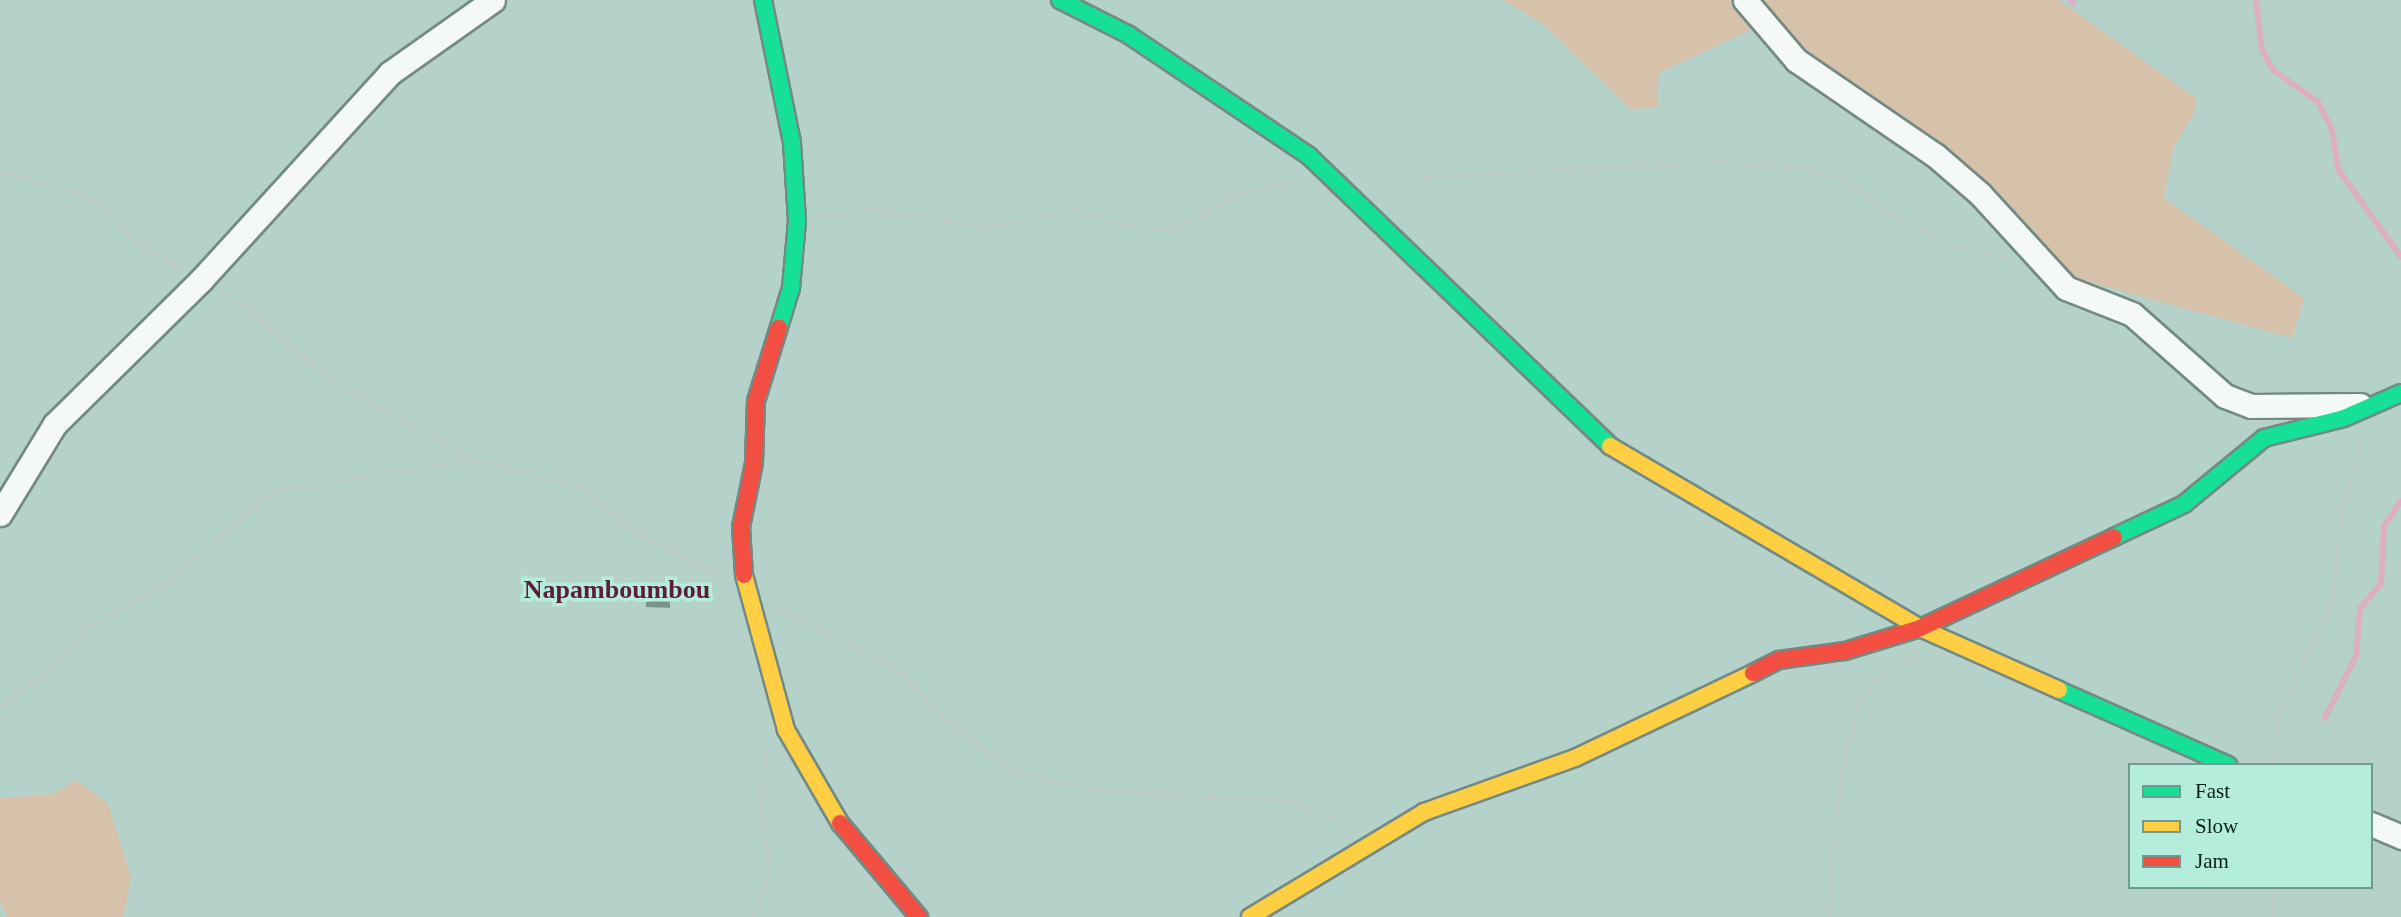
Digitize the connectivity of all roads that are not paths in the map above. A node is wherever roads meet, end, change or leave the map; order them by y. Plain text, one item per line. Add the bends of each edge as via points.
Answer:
1 (494, 0) edge
2 (763, 0) edge
3 (1060, 0) edge
4 (1745, 0) edge
5 (2401, 393) edge
6 (2373, 405) junction
7 (0, 514) edge
8 (1920, 628) junction
9 (2224, 763) edge
10 (2373, 825) edge
11 (2401, 837) edge
12 (919, 917) edge
13 (1250, 917) edge

1 - 7 street via 390,73 201,280 55,424
2 - 12 street via 792,143 797,221 790,288 756,401 754,463 741,527 747,590 786,730 849,838
3 - 8 street via 1129,35 1309,156 1608,445
4 - 6 street via 1796,60 1935,155 1980,194 2066,288 2132,314 2225,396 2251,406
5 - 6 street
6 - 8 street via 2344,418 2264,438 2184,504
8 - 9 street
8 - 13 street via 1845,651 1779,660 1575,758 1424,812
10 - 11 street

